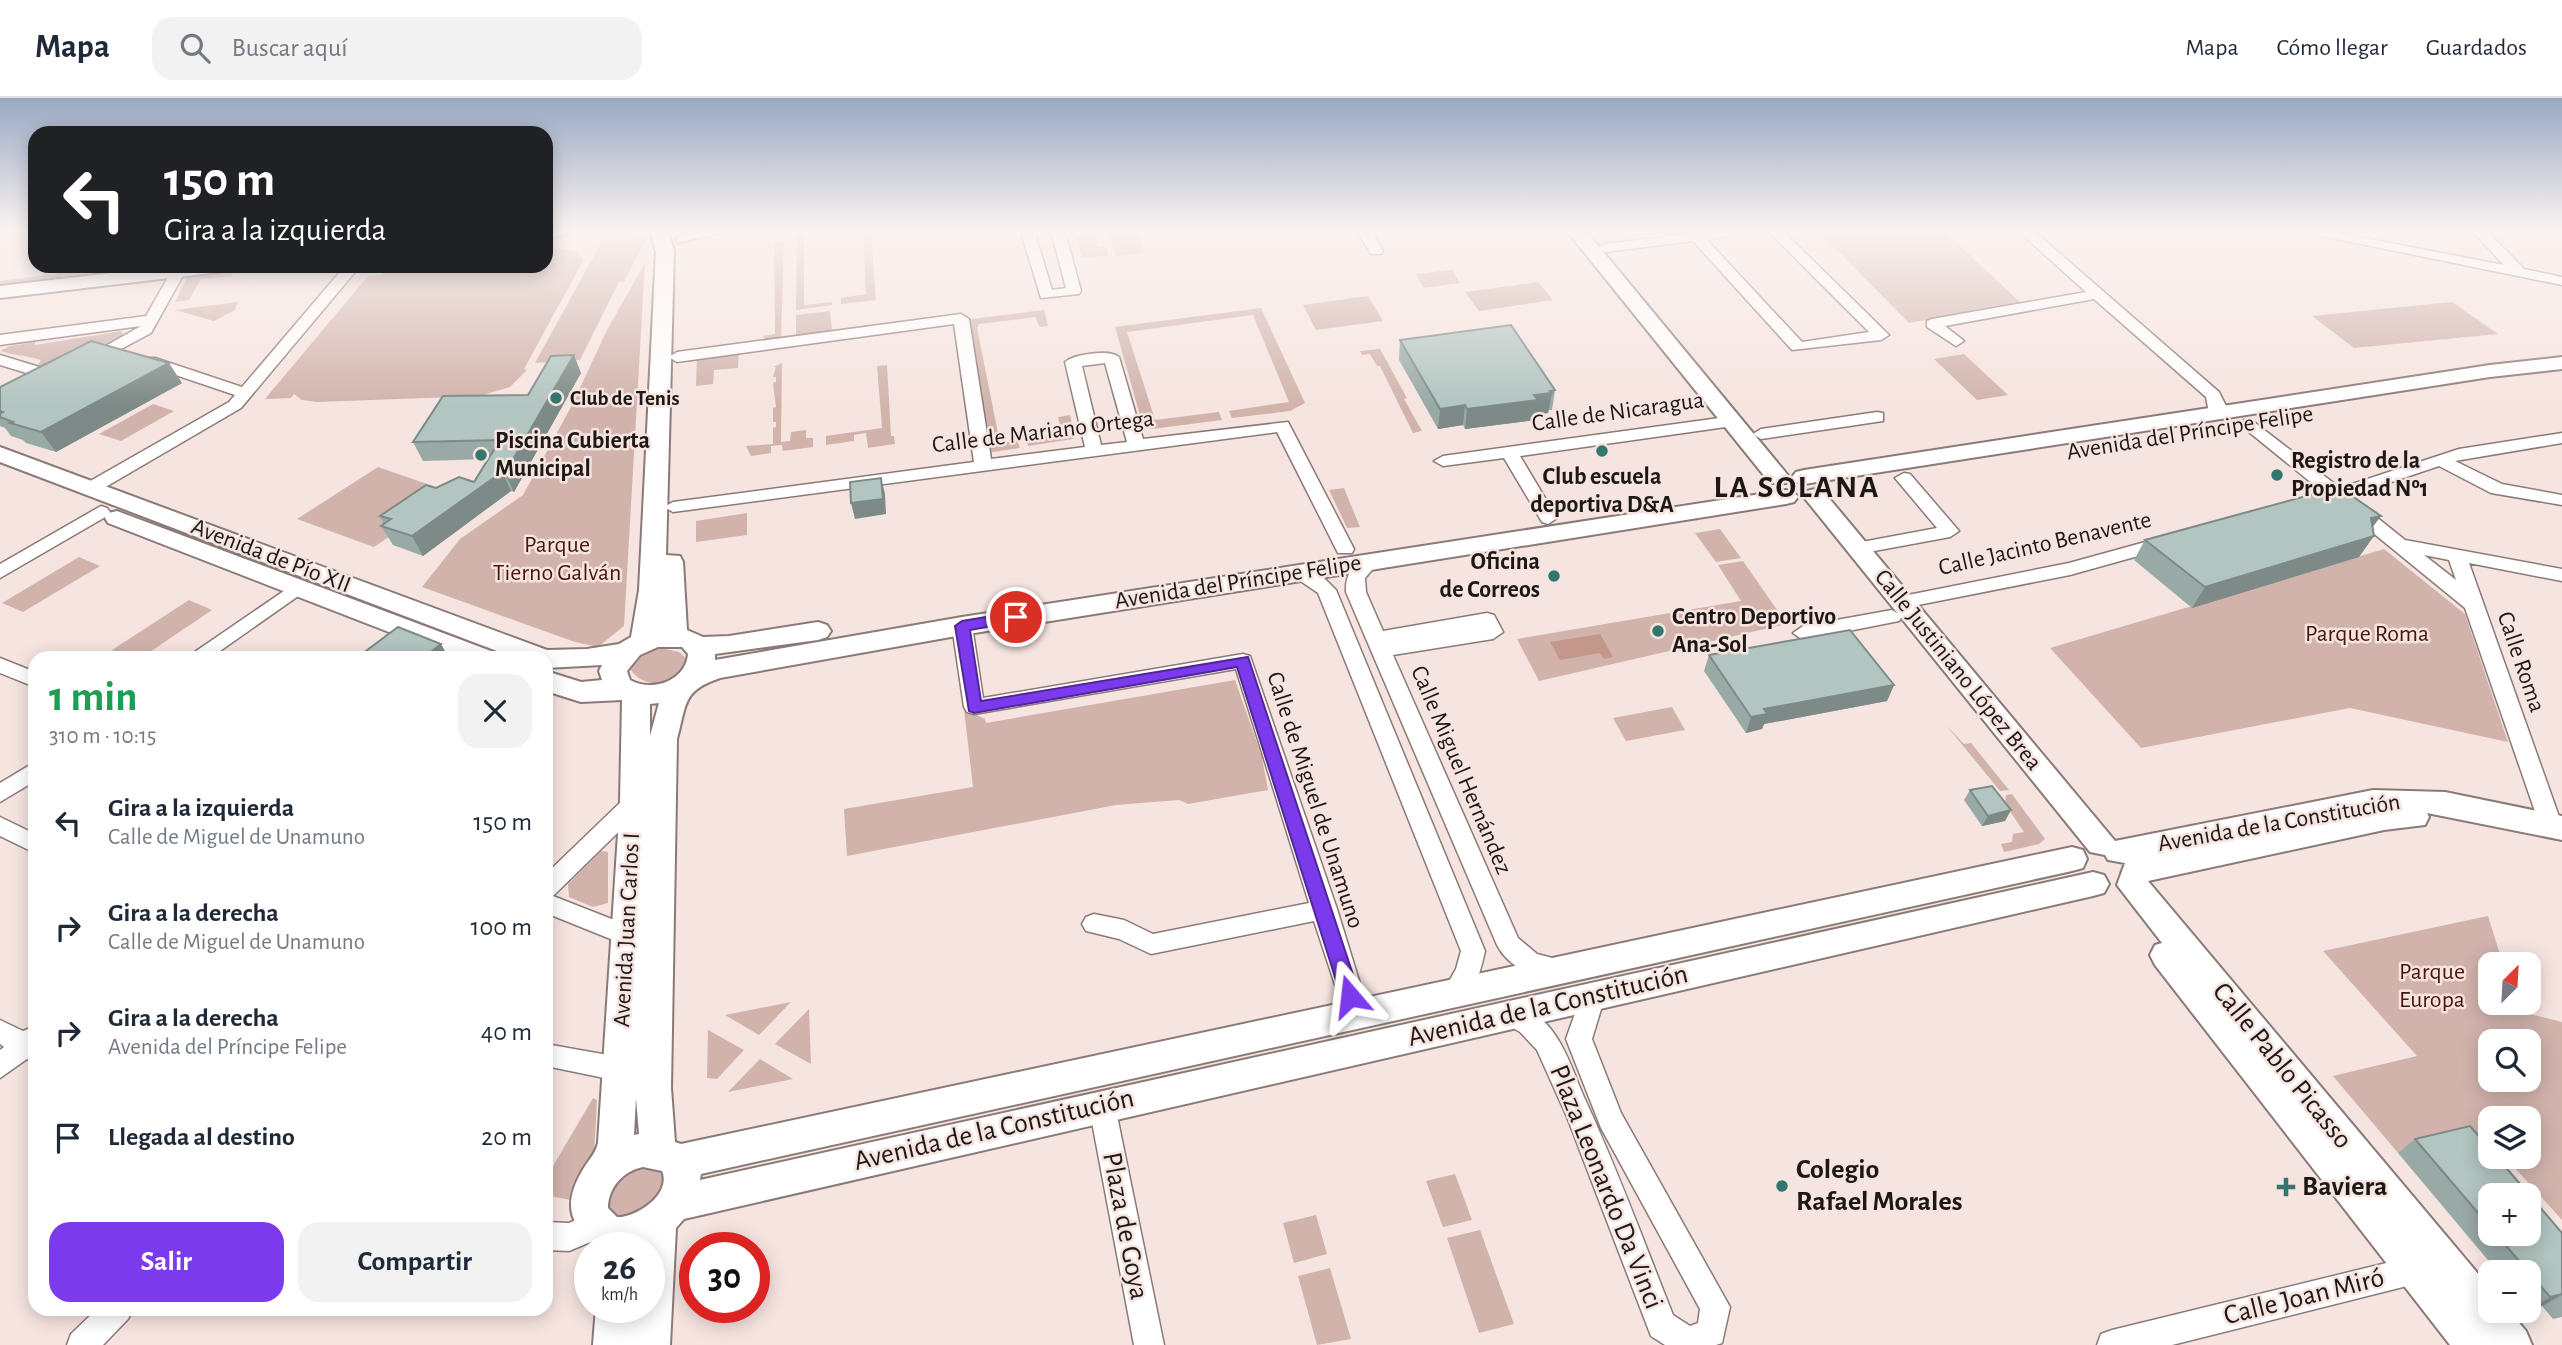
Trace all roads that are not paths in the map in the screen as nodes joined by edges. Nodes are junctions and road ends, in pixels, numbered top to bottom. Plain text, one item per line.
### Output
1 (23, 289) edge
2 (169, 289) edge
3 (333, 289) edge
4 (664, 289) edge
5 (680, 289) edge
6 (1044, 289) edge
7 (1074, 289) edge
8 (1624, 289) edge
9 (1640, 289) edge
10 (1745, 289) edge
11 (1834, 289) edge
12 (2091, 289) edge
13 (0, 292) edge
14 (2098, 295) junction
15 (152, 320) junction
16 (0, 340) edge
17 (1956, 341) dead end
18 (110, 349) junction
19 (677, 356) junction
20 (0, 360) edge
21 (2562, 363) edge
22 (2562, 375) edge
23 (53, 379) junction
24 (32, 390) edge
25 (245, 393) junction
26 (2216, 414) junction
27 (1877, 417) dead end
28 (1734, 421) junction
29 (2250, 424) junction
30 (1761, 434) junction
31 (2562, 438) edge
32 (1136, 445) junction
33 (1094, 450) junction
34 (1509, 452) junction
35 (0, 454) edge
36 (2440, 460) junction
37 (1443, 461) dead end
38 (983, 464) junction
39 (0, 473) edge
40 (1904, 478) junction
41 (1797, 487) junction
42 (91, 488) junction
43 (2339, 496) junction
44 (2562, 500) edge
45 (2304, 505) edge
46 (673, 507) junction
47 (101, 512) junction
48 (1548, 518) junction
49 (2187, 537) edge
50 (2396, 544) junction
51 (1858, 548) junction
52 (1345, 549) junction
53 (2457, 556) junction
54 (1370, 562) junction
55 (0, 572) edge
56 (1298, 573) junction
57 (2562, 575) edge
58 (298, 587) junction
59 (2473, 604) junction
60 (1898, 609) junction
61 (962, 626) junction
62 (1803, 633) dead end
63 (686, 641) junction
64 (634, 647) junction
65 (206, 651) edge
66 (464, 651) edge
67 (525, 651) edge
68 (553, 658) edge
69 (0, 665) edge
70 (28, 677) edge
71 (553, 683) edge
72 (684, 683) junction
73 (628, 691) junction
74 (28, 775) edge
75 (0, 794) edge
76 (635, 802) junction
77 (0, 827) edge
78 (2558, 834) edge
79 (28, 841) edge
80 (2106, 866) junction
81 (553, 882) edge
82 (553, 906) edge
83 (1325, 909) junction
84 (1094, 924) dead end
85 (628, 936) junction
86 (1564, 967) junction
87 (1455, 992) junction
88 (1593, 996) junction
89 (1356, 1013) junction
90 (1512, 1014) junction
91 (0, 1031) edge
92 (28, 1042) edge
93 (28, 1047) edge
94 (553, 1056) edge
95 (0, 1066) edge
96 (619, 1069) junction
97 (1102, 1106) junction
98 (667, 1156) junction
99 (611, 1164) junction
100 (667, 1212) junction
101 (610, 1232) edge
102 (632, 1232) edge
103 (553, 1236) edge
104 (574, 1237) edge
105 (2415, 1270) junction
106 (111, 1316) edge
107 (615, 1323) edge
108 (82, 1345) edge
109 (613, 1345) edge
110 (650, 1345) edge
111 (1149, 1345) edge
112 (2112, 1345) edge
113 (2475, 1345) edge
114 (2512, 1345) edge

1 - 13 street
2 - 15 street
3 - 25 street
4 - 64 street
5 - 19 street
6 - 7 street
8 - 28 street, Calle Justiniano López Brea
9 - 30 street, Calle Justiniano López Brea
10 - 11 street
12 - 14 street
14 - 17 street
14 - 26 street
15 - 16 street
15 - 18 street
18 - 23 street
18 - 25 street
19 - 38 street
19 - 46 street
20 - 23 street
21 - 26 street, Avenida del Príncipe Felipe
22 - 29 street, Avenida del Príncipe Felipe
23 - 24 street
25 - 42 street
26 - 41 street, Avenida del Príncipe Felipe
27 - 30 street
28 - 34 street, Calle de Nicaragua
28 - 41 street, Calle Justiniano López Brea
29 - 40 street, Avenida del Príncipe Felipe
29 - 43 street
30 - 41 street, Calle Justiniano López Brea
31 - 36 street
32 - 33 street, Calle de Mariano Ortega
32 - 33 street
32 - 52 street, Calle de Mariano Ortega
33 - 38 street, Calle de Mariano Ortega
34 - 37 street, Calle de Nicaragua
34 - 48 street, Calle de Nicaragua
35 - 42 street, Avenida de Pío XII
36 - 43 street
36 - 44 street
38 - 46 street, Calle de Mariano Ortega
39 - 47 street, Avenida de Pío XII
40 - 41 street, Avenida del Príncipe Felipe
40 - 51 street
41 - 48 street, Avenida del Príncipe Felipe
41 - 51 street, Calle Justiniano López Brea
41 - 54 street, Avenida del Príncipe Felipe
41 - 60 street, Calle Justiniano López Brea
42 - 67 street, Avenida de Pío XII
43 - 45 street
43 - 50 street
46 - 63 street
47 - 55 street
47 - 58 street, Avenida de Pío XII
48 - 52 street, Avenida del Príncipe Felipe
49 - 60 street, Calle Jacinto Benavente
50 - 53 street
50 - 59 street
51 - 60 street, Calle Justiniano López Brea
52 - 63 street, Avenida del Príncipe Felipe
53 - 57 street
53 - 59 street, Calle Roma
54 - 56 street, Avenida del Príncipe Felipe
54 - 86 street, Calle Miguel Hernández
56 - 61 street, Avenida del Príncipe Felipe
56 - 87 street
58 - 65 street
58 - 66 street, Avenida de Pío XII
59 - 78 street, Calle Roma
60 - 62 street, Calle Jacinto Benavente
60 - 80 street, Calle Justiniano López Brea
61 - 72 street, Avenida del Príncipe Felipe
61 - 83 street, Calle de Miguel de Unamuno
63 - 64 street, Avenida del Príncipe Felipe
63 - 72 street, Avenida Juan Carlos I
64 - 68 street, Avenida de Pío XII
64 - 73 street, Avenida Juan Carlos I
69 - 70 street
71 - 73 street
72 - 73 street, Avenida del Príncipe Felipe
72 - 98 street, Avenida Juan Carlos I
73 - 76 street, Avenida Juan Carlos I
74 - 75 street
76 - 81 street
76 - 85 street, Avenida Juan Carlos I
77 - 79 street
78 - 80 street, Avenida de la Constitución
80 - 86 street, Avenida de la Constitución
80 - 88 street, Avenida de la Constitución
80 - 105 street, Calle Pablo Picasso
80 - 114 street, Calle Pablo Picasso
82 - 85 street
83 - 84 street
83 - 89 street, Calle de Miguel de Unamuno
85 - 96 street, Avenida Juan Carlos I
86 - 87 street, Avenida de la Constitución
87 - 89 street, Avenida de la Constitución
88 - 90 street, Avenida de la Constitución
88 - 90 street, Plaza Leonardo Da Vinci
89 - 98 street, Avenida de la Constitución
90 - 97 street, Avenida de la Constitución
91 - 92 street
93 - 95 street
94 - 96 street
96 - 99 street, Avenida Juan Carlos I
97 - 100 street, Avenida de la Constitución
97 - 111 street, Plaza de Goya
98 - 99 street
98 - 100 street, Avenida Juan Carlos I
99 - 101 street, Avenida Juan Carlos I
100 - 102 street
100 - 110 street, Avenida Juan Carlos I
103 - 104 street
105 - 112 street, Calle Joan Miró
105 - 113 street, Calle Pablo Picasso
106 - 108 street
107 - 109 street

